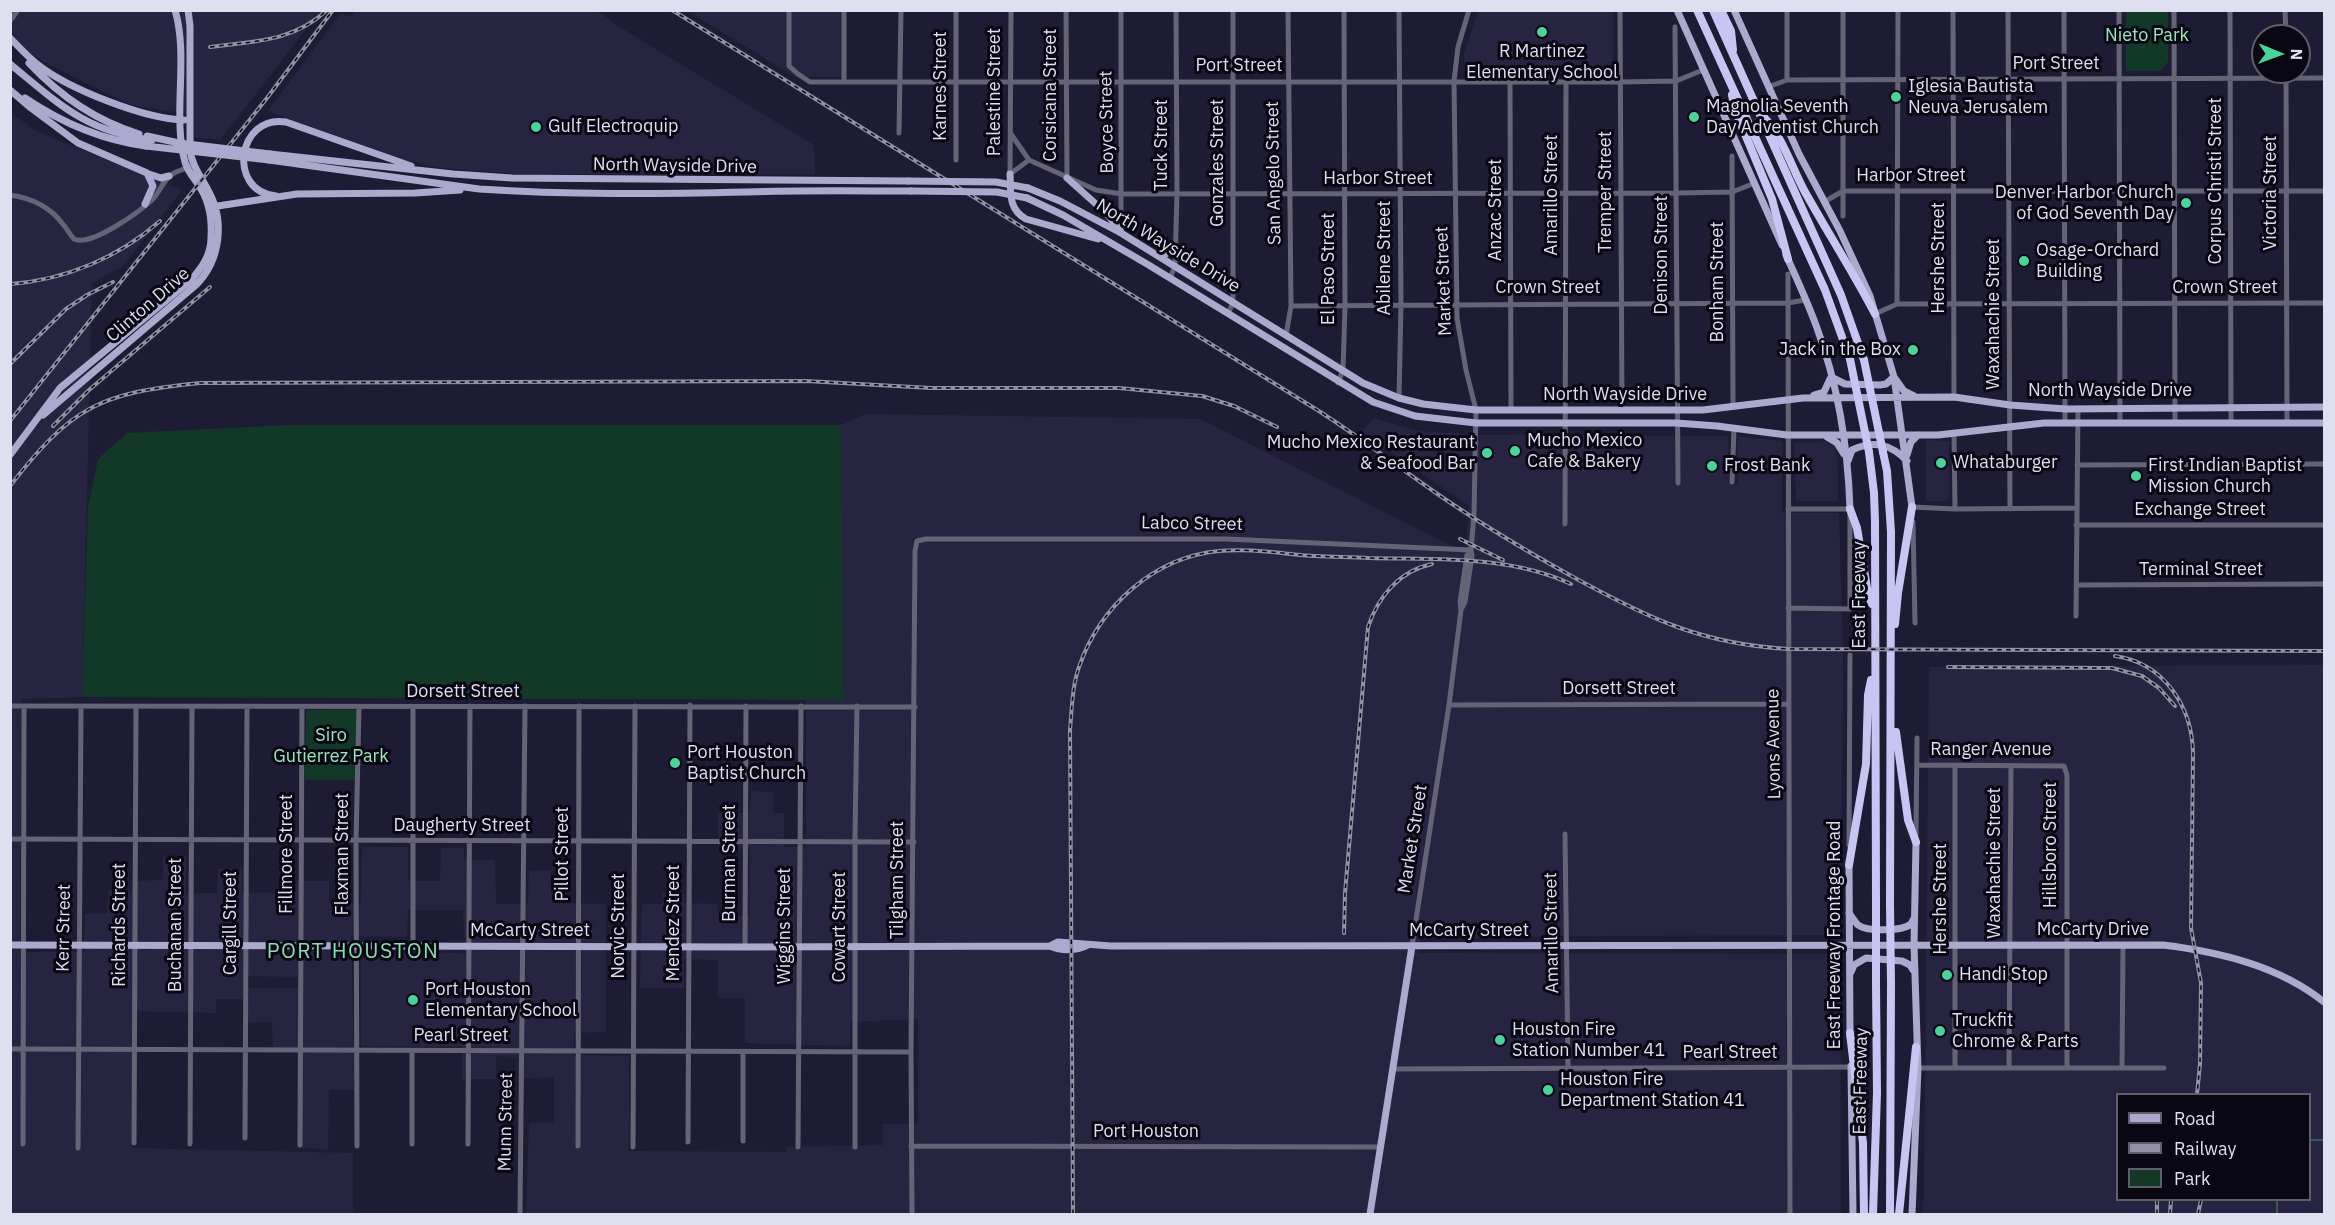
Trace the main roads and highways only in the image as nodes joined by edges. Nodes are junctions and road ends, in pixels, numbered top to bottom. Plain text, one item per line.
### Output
1 (175, 10) edge
2 (189, 10) edge
3 (1677, 10) edge
4 (1697, 10) edge
5 (1713, 10) edge
6 (1721, 10) edge
7 (1734, 10) edge
8 (179, 36) junction
9 (190, 36) junction
10 (10, 39) edge
11 (22, 52) junction
12 (1734, 57) junction
13 (10, 64) edge
14 (1731, 85) junction
15 (10, 89) edge
16 (181, 106) junction
17 (189, 106) junction
18 (1759, 111) junction
19 (181, 120) junction
20 (190, 120) junction
21 (147, 140) junction
22 (269, 157) junction
23 (190, 166) junction
24 (435, 172) junction
25 (147, 173) junction
26 (1010, 174) road end
27 (169, 176) road end
28 (1067, 178) road end
29 (479, 189) junction
30 (276, 196) junction
31 (146, 204) road end
32 (212, 207) junction
33 (1121, 232) junction
34 (1108, 242) junction
35 (1175, 246) road end
36 (1155, 254) junction
37 (1788, 259) junction
38 (1875, 314) junction
39 (1831, 377) junction
40 (1894, 377) junction
41 (1836, 397) junction
42 (1803, 398) junction
43 (1898, 398) junction
44 (1919, 398) junction
45 (2325, 407) edge
46 (2325, 423) edge
47 (1821, 435) junction
48 (1843, 435) junction
49 (1903, 435) junction
50 (1918, 435) junction
51 (10, 455) edge
52 (1907, 461) junction
53 (1848, 465) junction
54 (1912, 507) joint
55 (1850, 510) joint
56 (1874, 609) junction
57 (1875, 664) junction
58 (1891, 674) junction
59 (1892, 689) junction
60 (1916, 842) joint
61 (1849, 865) joint
62 (1915, 912) junction
63 (1849, 913) junction
64 (10, 945) edge
65 (1914, 945) junction
66 (1412, 946) junction
67 (1850, 946) junction
68 (1915, 972) junction
69 (1849, 976) junction
70 (2325, 1002) edge
71 (1850, 1033) junction
72 (1916, 1047) junction
73 (1370, 1215) edge
74 (1853, 1215) edge
75 (1864, 1215) edge
76 (1873, 1215) edge
77 (1890, 1215) edge
78 (1899, 1215) edge
79 (1912, 1215) edge

1 - 8 main road, Clinton Drive
2 - 9 main road, Clinton Drive
3 - 37 main road
4 - 14 highway, East Freeway
5 - 12 highway, East Freeway
6 - 12 highway
7 - 38 main road
8 - 9 main road
8 - 16 main road, Clinton Drive
9 - 17 main road, Clinton Drive
10 - 11 main road
11 - 19 main road
11 - 21 main road, North Wayside Drive
12 - 18 highway, East Freeway
13 - 21 main road
14 - 37 highway
14 - 56 highway, East Freeway, bridge
15 - 21 main road, North Wayside Drive
15 - 25 main road
16 - 17 main road
16 - 19 main road, Clinton Drive
17 - 20 main road, Clinton Drive
18 - 38 highway
18 - 58 highway, East Freeway, bridge
19 - 20 main road
19 - 23 main road, Clinton Drive
20 - 23 main road, Clinton Drive
21 - 22 main road, North Wayside Drive, bridge
21 - 22 main road, North Wayside Drive, bridge
22 - 24 main road, North Wayside Drive
22 - 29 main road, North Wayside Drive
23 - 32 main road, Clinton Drive
24 - 30 main road
24 - 33 main road, North Wayside Drive, bridge
25 - 27 main road
25 - 31 main road
26 - 34 main road
28 - 33 main road
29 - 30 main road
29 - 34 main road, North Wayside Drive, bridge
30 - 32 main road
32 - 51 main road, Clinton Drive
33 - 36 main road, North Wayside Drive
34 - 47 main road, North Wayside Drive
35 - 36 main road
36 - 42 main road, North Wayside Drive
37 - 39 main road
38 - 40 main road
39 - 40 main road
39 - 41 main road
39 - 42 main road
40 - 43 main road
40 - 44 main road
41 - 42 main road, North Wayside Drive
41 - 43 main road, North Wayside Drive
41 - 48 main road
43 - 44 main road, North Wayside Drive
43 - 49 main road
44 - 45 main road, North Wayside Drive
46 - 50 main road, North Wayside Drive
47 - 48 main road, North Wayside Drive
47 - 53 main road
48 - 49 main road, North Wayside Drive
48 - 53 main road
49 - 50 main road, North Wayside Drive
49 - 52 main road
50 - 52 main road
52 - 53 main road
52 - 54 main road
53 - 55 main road
54 - 58 highway
55 - 56 highway
56 - 57 highway, East Freeway
57 - 61 highway
57 - 76 highway, East Freeway, bridge
58 - 59 highway, East Freeway
59 - 60 highway
59 - 77 highway, East Freeway, bridge
60 - 62 main road
61 - 63 main road, East Freeway Frontage Road
62 - 63 main road
62 - 65 main road
63 - 67 main road, East Freeway Frontage Road
64 - 66 main road, McCarty Street
65 - 67 main road, McCarty Drive
65 - 68 main road
65 - 70 main road, McCarty Drive
66 - 67 main road, McCarty Street
66 - 73 main road, Market Street
67 - 69 main road, East Freeway Frontage Road
68 - 69 main road
68 - 72 main road
69 - 71 main road, East Freeway Frontage Road
71 - 74 main road, East Freeway Frontage Road
71 - 75 highway
72 - 78 highway
72 - 79 main road

